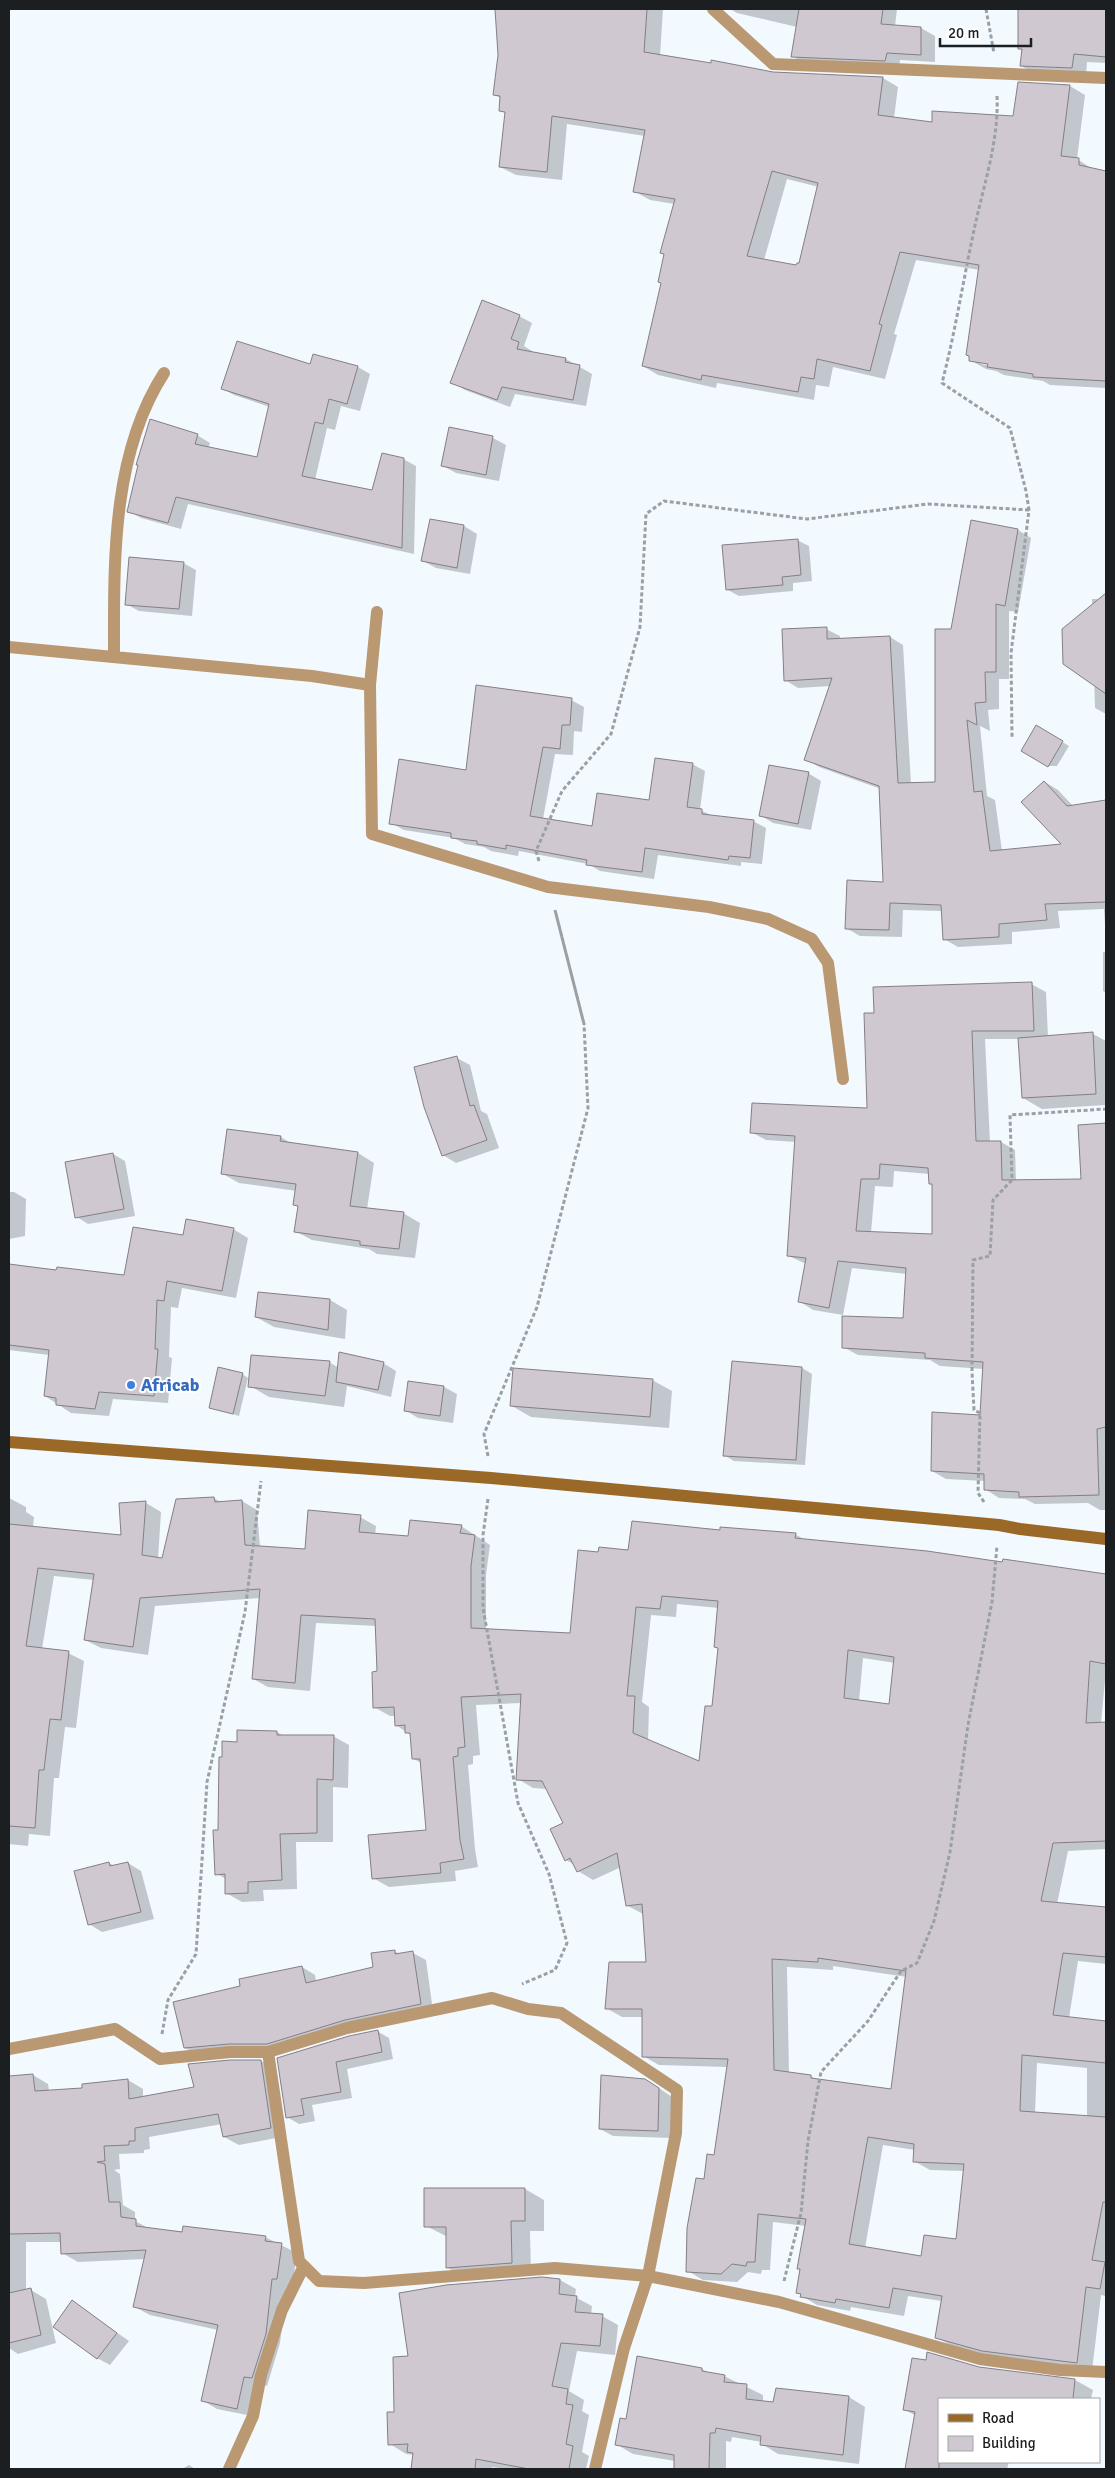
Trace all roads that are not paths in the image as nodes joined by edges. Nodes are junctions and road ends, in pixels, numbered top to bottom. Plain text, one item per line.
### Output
1 (713, 9) edge
2 (1106, 78) edge
3 (164, 374) dead end
4 (377, 612) dead end
5 (9, 647) edge
6 (114, 657) junction
7 (370, 685) junction
8 (842, 1078) dead end
9 (9, 1442) edge
10 (1106, 1539) edge
11 (9, 2050) edge
12 (268, 2052) junction
13 (304, 2266) junction
14 (648, 2276) junction
15 (1106, 2372) edge
16 (230, 2469) edge
17 (594, 2469) edge

1 - 2 street
3 - 6 street
4 - 7 street
5 - 6 street
6 - 7 street
7 - 8 street
9 - 10 main road
11 - 12 street
12 - 13 street
12 - 14 street
13 - 14 street
13 - 16 street
14 - 15 street
14 - 17 street

